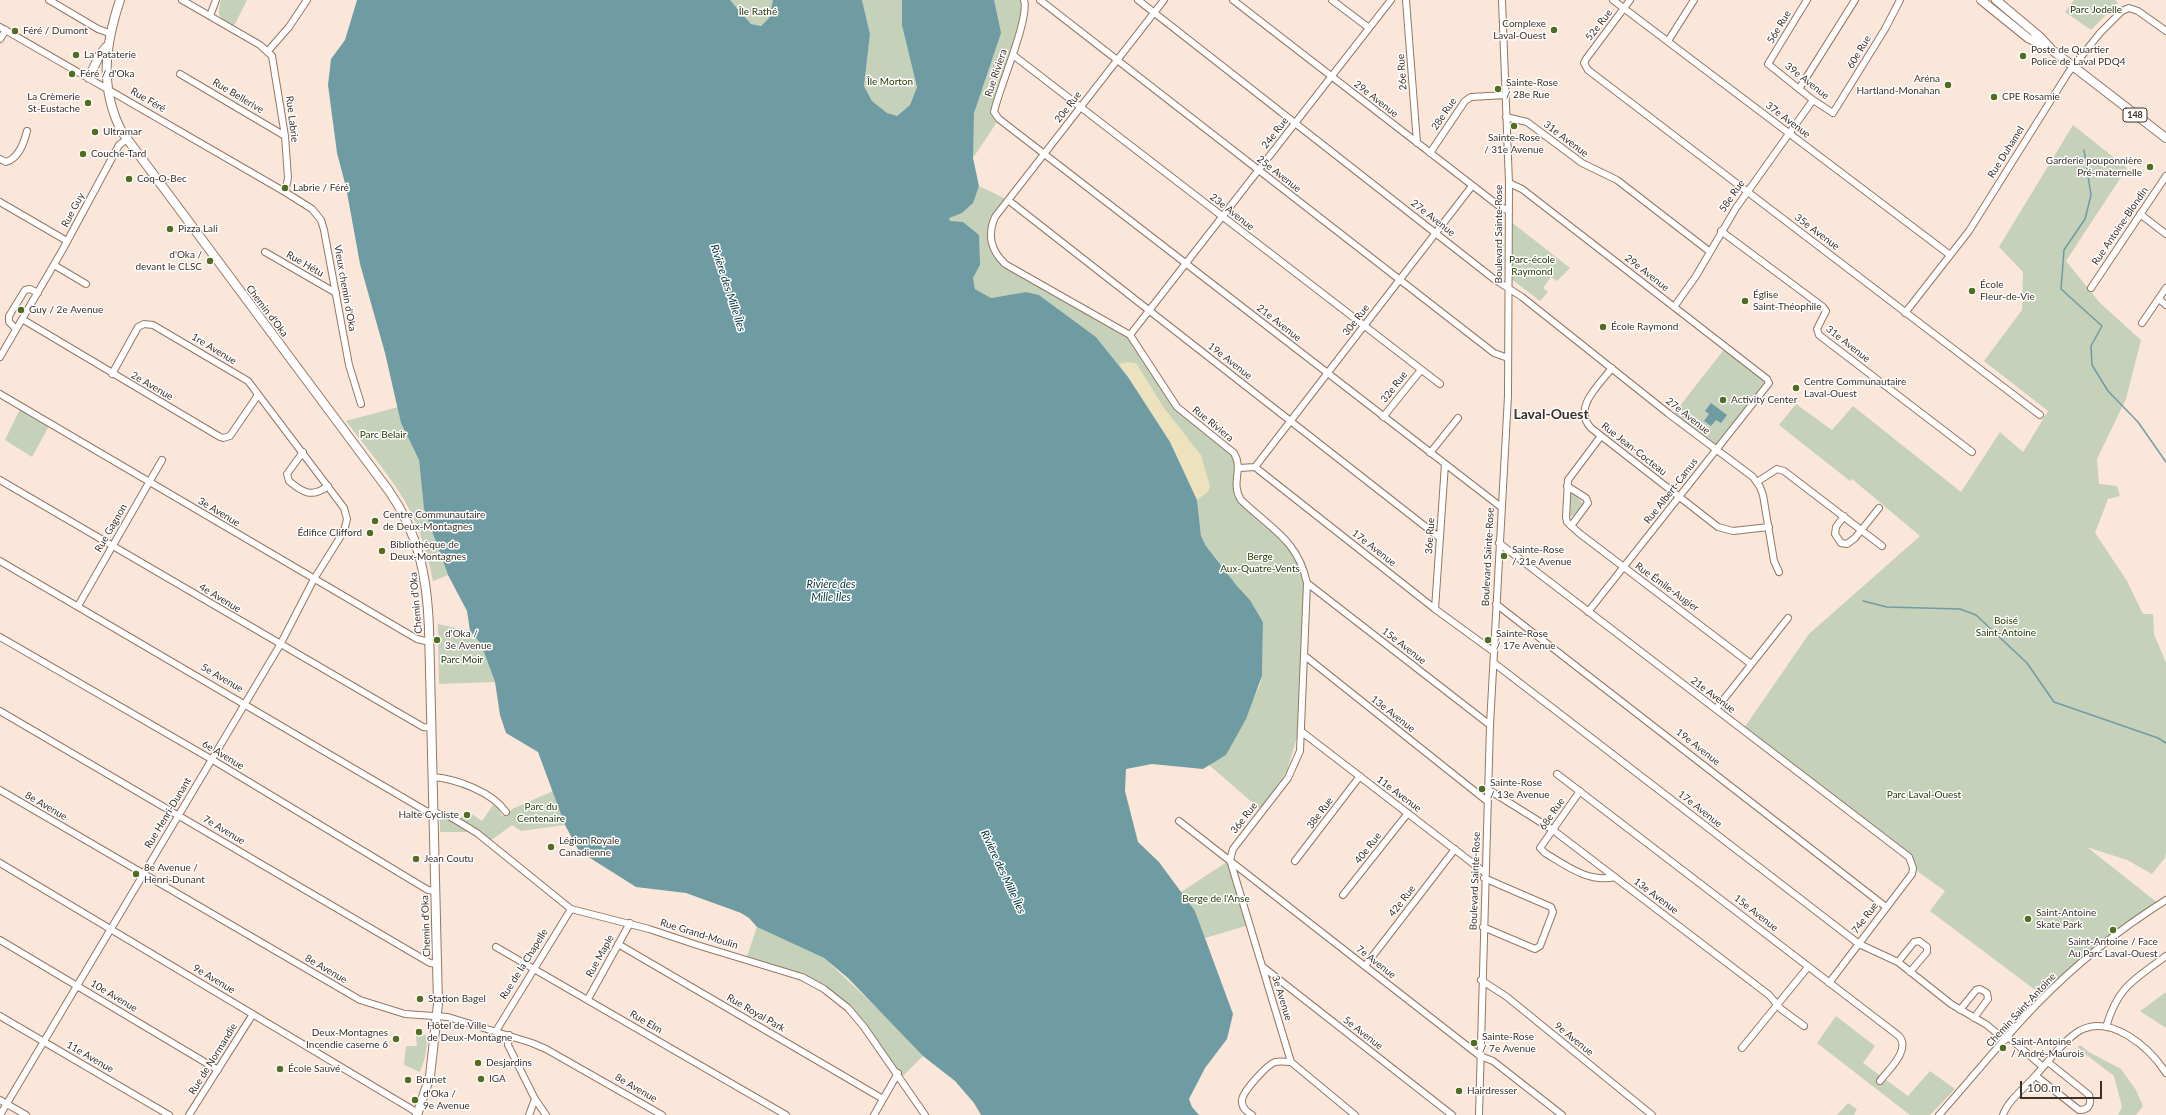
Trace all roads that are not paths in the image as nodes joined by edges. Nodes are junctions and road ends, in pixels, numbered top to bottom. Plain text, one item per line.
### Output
1 (49, 0) edge
2 (120, 0) edge
3 (182, 0) edge
4 (216, 0) edge
5 (307, 0) edge
6 (1024, 0) edge
7 (1040, 0) edge
8 (1138, 0) edge
9 (1164, 0) edge
10 (1233, 0) edge
11 (1332, 0) edge
12 (1391, 0) edge
13 (1406, 0) edge
14 (1502, 0) edge
15 (1613, 0) edge
16 (1630, 0) edge
17 (1694, 0) edge
18 (1807, 0) edge
19 (1854, 0) edge
20 (1900, 0) edge
21 (1981, 0) edge
22 (1996, 0) edge
23 (1625, 8) junction
24 (1154, 12) junction
25 (210, 16) junction
26 (0, 27) edge
27 (1369, 28) junction
28 (6, 30) junction
29 (2166, 31) edge
30 (109, 33) junction
31 (0, 39) edge
32 (1668, 41) junction
33 (107, 46) junction
34 (2052, 50) junction
35 (268, 51) junction
36 (1013, 55) junction
37 (1117, 60) junction
38 (1584, 64) joint
39 (1768, 64) joint
40 (2073, 66) junction
41 (180, 74) dead end
42 (1331, 77) junction
43 (89, 78) junction
44 (107, 89) junction
45 (1799, 89) junction
46 (1506, 95) junction
47 (1813, 100) junction
48 (1081, 107) junction
49 (1833, 113) joint
50 (1506, 117) junction
51 (1295, 123) junction
52 (27, 131) dead end
53 (1789, 134) junction
54 (285, 136) junction
55 (2166, 138) edge
56 (127, 139) junction
57 (1417, 143) junction
58 (1430, 153) junction
59 (1044, 154) junction
60 (0, 159) edge
61 (1258, 170) junction
62 (2166, 176) edge
63 (1509, 183) junction
64 (1472, 186) junction
65 (285, 192) junction
66 (1747, 192) junction
67 (1008, 200) junction
68 (0, 202) edge
69 (1509, 211) junction
70 (2140, 214) junction
71 (1222, 217) junction
72 (991, 227) joint
73 (1721, 231) junction
74 (1436, 232) junction
75 (2166, 234) edge
76 (67, 241) junction
77 (1709, 251) junction
78 (265, 252) dead end
79 (1950, 255) junction
80 (1186, 264) junction
81 (54, 265) junction
82 (1400, 279) junction
83 (86, 284) dead end
84 (1509, 288) junction
85 (2091, 288) dead end
86 (2166, 288) edge
87 (38, 293) junction
88 (336, 293) junction
89 (2159, 300) junction
90 (2166, 305) edge
91 (1674, 307) junction
92 (1149, 311) junction
93 (1905, 313) junction
94 (22, 319) junction
95 (2142, 323) dead end
96 (1364, 326) junction
97 (16, 329) junction
98 (1130, 335) junction
99 (0, 357) edge
100 (1508, 358) junction
101 (1612, 368) junction
102 (1420, 370) junction
103 (112, 374) junction
104 (1327, 374) junction
105 (1769, 382) joint
106 (1440, 384) dead end
107 (0, 394) edge
108 (258, 395) junction
109 (361, 404) dead end
110 (2040, 415) dead end
111 (1383, 417) junction
112 (1458, 418) dead end
113 (1291, 421) junction
114 (1600, 436) junction
115 (1716, 449) junction
116 (303, 452) junction
117 (1972, 452) dead end
118 (1430, 453) junction
119 (162, 460) dead end
120 (1445, 464) junction
121 (1239, 468) junction
122 (1255, 468) junction
123 (0, 480) edge
124 (150, 482) junction
125 (1757, 482) junction
126 (328, 486) junction
127 (1568, 486) junction
128 (1679, 497) junction
129 (1501, 507) junction
130 (1879, 508) dead end
131 (1844, 516) junction
132 (347, 519) joint
133 (1571, 526) junction
134 (1769, 527) junction
135 (1862, 530) junction
136 (1440, 538) junction
137 (1499, 543) junction
138 (113, 546) junction
139 (1882, 546) dead end
140 (0, 561) edge
141 (1624, 567) junction
142 (1779, 572) dead end
143 (314, 579) junction
144 (1307, 583) junction
145 (1496, 604) junction
146 (78, 606) junction
147 (1435, 609) junction
148 (1588, 612) junction
149 (1788, 618) dead end
150 (0, 637) edge
151 (430, 642) junction
152 (280, 644) junction
153 (1494, 652) junction
154 (1305, 656) junction
155 (1494, 663) junction
156 (1751, 664) junction
157 (245, 703) junction
158 (1716, 709) junction
159 (0, 711) edge
160 (1490, 725) junction
161 (432, 728) junction
162 (1302, 732) junction
163 (211, 759) junction
164 (1557, 774) dead end
165 (1360, 776) junction
166 (433, 777) junction
167 (0, 790) edge
168 (1488, 790) junction
169 (1580, 791) junction
170 (1488, 801) junction
171 (433, 812) junction
172 (506, 812) dead end
173 (1408, 813) junction
174 (179, 814) junction
175 (1179, 821) dead end
176 (1553, 830) junction
177 (1455, 849) junction
178 (1230, 860) junction
179 (1295, 861) dead end
180 (0, 864) edge
181 (1913, 865) joint
182 (144, 874) junction
183 (1484, 875) junction
184 (1615, 877) junction
185 (435, 891) junction
186 (1343, 895) dead end
187 (2166, 900) edge
188 (1886, 907) junction
189 (571, 909) junction
190 (630, 923) junction
191 (1483, 927) junction
192 (111, 929) junction
193 (0, 940) edge
194 (618, 944) junction
195 (1859, 944) junction
196 (496, 947) dead end
197 (2166, 956) edge
198 (1898, 962) junction
199 (437, 964) junction
200 (1262, 966) junction
201 (1365, 966) junction
202 (1808, 966) junction
203 (534, 968) junction
204 (1910, 972) junction
205 (1481, 980) junction
206 (1829, 983) junction
207 (78, 985) junction
208 (588, 999) junction
209 (1777, 1003) junction
210 (1960, 1010) junction
211 (253, 1014) junction
212 (0, 1016) edge
213 (437, 1016) junction
214 (1974, 1018) junction
215 (1804, 1026) dead end
216 (2106, 1027) junction
217 (496, 1031) junction
218 (509, 1035) junction
219 (2007, 1038) junction
220 (43, 1041) junction
221 (1742, 1048) dead end
222 (1480, 1056) junction
223 (1291, 1062) junction
224 (2046, 1065) junction
225 (218, 1070) junction
226 (898, 1073) junction
227 (2166, 1073) edge
228 (2036, 1076) junction
229 (1880, 1081) dead end
230 (535, 1099) junction
231 (883, 1099) junction
232 (0, 1100) edge
233 (7, 1104) junction
234 (417, 1114) edge
235 (0, 1115) edge
236 (26, 1115) edge
237 (169, 1115) edge
238 (189, 1115) edge
239 (529, 1115) edge
240 (546, 1115) edge
241 (662, 1115) edge
242 (786, 1115) edge
243 (874, 1115) edge
244 (925, 1115) edge
245 (1252, 1115) edge
246 (1355, 1115) edge
247 (1452, 1115) edge
248 (1479, 1115) edge
249 (1562, 1115) edge
250 (1652, 1115) edge
251 (1939, 1115) edge
252 (2002, 1115) edge

1 - 30 street
2 - 30 main road, Chemin d'Oka
3 - 25 street
4 - 25 street
5 - 35 street
6 - 36 street, Rue Riviera
7 - 37 street, 25e Avenue
8 - 24 street, 27e Avenue
9 - 24 street, 20e Rue
10 - 42 street, 29e Avenue
11 - 27 street
12 - 27 street, 24e Rue
13 - 57 street, 26e Rue
14 - 46 street, Boulevard Sainte-Rose
15 - 23 street, 37e Avenue
16 - 23 street, 52e Rue
17 - 32 street
18 - 39 street, 56e Rue
19 - 45 street
20 - 49 street, 60e Rue
21 - 34 main road, 148
22 - 34 main road, 148
23 - 32 street, 37e Avenue
23 - 38 street, 52e Rue
24 - 37 street, 20e Rue
24 - 51 street, 27e Avenue
25 - 35 street
26 - 28 street, Rue Féré
27 - 42 street, 24e Rue
28 - 31 street
28 - 43 street, Rue Féré
29 - 40 street, Rue Duhamel
30 - 33 main road, Chemin d'Oka
32 - 53 street, 37e Avenue
33 - 43 main road
33 - 44 main road, Chemin d'Oka
34 - 40 main road, 148
35 - 54 street, Rue Labrie
36 - 48 street, 23e Avenue
36 - 59 street, Rue Riviera
37 - 48 street, 20e Rue
37 - 61 street, 25e Avenue
38 - 66 street, 35e Avenue
39 - 45 street, 39e Avenue
40 - 55 main road, 148
40 - 79 street, Rue Duhamel
41 - 54 street, Rue Bellerive
42 - 51 street, 24e Rue
42 - 57 street, 29e Avenue
43 - 44 street, Rue Féré
44 - 56 main road, Chemin d'Oka
44 - 65 street, Rue Féré
45 - 47 street, 39e Avenue
46 - 50 street, Boulevard Sainte-Rose
46 - 58 street, 28e Rue
47 - 49 street, 39e Avenue
47 - 53 street, 58e Rue
48 - 59 street, 20e Rue
48 - 71 street, 23e Avenue
50 - 63 street, Boulevard Sainte-Rose
50 - 77 street, 31e Avenue
51 - 61 street, 24e Rue
51 - 74 street, 27e Avenue
52 - 60 street
53 - 66 street, 58e Rue
53 - 79 street, 37e Avenue
54 - 65 street, Rue Labrie
56 - 76 street, Rue Guy
56 - 151 main road, Chemin d'Oka
57 - 58 street, 29e Avenue
58 - 64 street, 29e Avenue
59 - 67 street, 20e Rue
59 - 80 street, 21e Avenue
61 - 71 street, 24e Rue
61 - 82 street, 25e Avenue
62 - 70 street, Rue Antoine-Blondin
63 - 69 street, Boulevard Sainte-Rose
63 - 91 street, 29e Avenue
64 - 69 street, 29e Avenue
64 - 74 street, 30e Rue
65 - 88 street, Vieux chemin d'Oka
66 - 73 street, 58e Rue
66 - 93 street, 35e Avenue
67 - 72 street, 20e Rue
67 - 92 street, 19e Avenue
68 - 76 street
69 - 84 street, Boulevard Sainte-Rose
70 - 75 street
70 - 85 street, Rue Antoine-Blondin
71 - 80 street, 24e Rue
71 - 96 street, 23e Avenue
72 - 98 street, Rue Riviera
73 - 77 street, 58e Rue
73 - 117 street, 31e Avenue
74 - 82 street, 30e Rue
74 - 84 street, 27e Avenue
76 - 81 street, Rue Guy
77 - 91 street, 58e Rue
78 - 88 street, Rue Hétu
79 - 93 street, Rue Duhamel
80 - 92 street, 24e Rue
80 - 104 street, 21e Avenue
81 - 83 street
81 - 87 street, Rue Guy
82 - 96 street, 30e Rue
82 - 100 street, 25e Avenue
84 - 100 street, Boulevard Sainte-Rose
84 - 101 street, 27e Avenue
86 - 89 street
87 - 94 street, Rue Guy
87 - 97 street
88 - 109 street, Vieux chemin d'Oka
89 - 90 street
89 - 95 street
91 - 105 street, 29e Avenue
92 - 98 street, 24e Rue
92 - 113 street, 19e Avenue
93 - 110 street, 35e Avenue
94 - 97 street, Rue Guy
94 - 103 street, 2e Avenue
96 - 102 street, 23e Avenue
96 - 104 street, 30e Rue
97 - 99 street, Rue Guy
98 - 121 street, Rue Riviera
100 - 129 street, Boulevard Sainte-Rose
101 - 114 street, Rue Jean-Cocteau
101 - 115 street, 27e Avenue
102 - 106 street, 23e Avenue
102 - 111 street, 32e Rue
103 - 108 street, 2e Avenue
103 - 108 street, 1re Avenue
104 - 111 street, 21e Avenue
104 - 113 street, 30e Rue
105 - 115 street, Rue Albert-Camus
107 - 124 street, 3e Avenue
108 - 116 street, 1re Avenue
111 - 118 street, 21e Avenue
112 - 118 street
113 - 122 street, 30e Rue
113 - 136 street, 19e Avenue
114 - 127 street
114 - 128 street, Rue Jean-Cocteau
115 - 125 street, 27e Avenue
115 - 128 street, Rue Albert-Camus
116 - 126 street, 1re Avenue
116 - 126 street
118 - 120 street, 21e Avenue
119 - 124 street, Rue Gagnon
120 - 129 street, 21e Avenue
120 - 136 street, 36e Rue
121 - 122 street
121 - 144 street
122 - 147 street, 17e Avenue
123 - 138 street, 4e Avenue
124 - 138 street, Rue Gagnon
124 - 143 street, 3e Avenue
125 - 131 street
125 - 134 street
126 - 132 street, 1re Avenue
127 - 133 street
127 - 133 street
128 - 134 street, Rue Jean-Cocteau
128 - 141 street, Rue Albert-Camus
129 - 137 street, Boulevard Sainte-Rose
130 - 135 street
131 - 135 street
131 - 135 street
132 - 143 street, Rue Henri-Dunant
133 - 141 street, Rue Émile-Augier
134 - 142 street
135 - 139 street
136 - 147 street, 36e Rue
137 - 145 street, Boulevard Sainte-Rose
137 - 148 street, 21e Avenue
138 - 146 street, Rue Gagnon
138 - 152 street, 4e Avenue
140 - 146 street, 5e Avenue
141 - 148 street, Rue Albert-Camus
141 - 156 street, Rue Émile-Augier
143 - 151 street, 3e Avenue
143 - 152 street, Rue Henri-Dunant
144 - 154 street
144 - 160 street, 15e Avenue
145 - 153 street, Boulevard Sainte-Rose
145 - 188 street, 19e Avenue
146 - 157 street, 5e Avenue
147 - 153 street, 17e Avenue
148 - 158 street, 21e Avenue
149 - 156 street
150 - 163 street, 6e Avenue
151 - 161 main road, Chemin d'Oka
152 - 157 street, Rue Henri-Dunant
152 - 161 street, 4e Avenue
153 - 155 street, Boulevard Sainte-Rose
154 - 162 street
154 - 170 street, 13e Avenue
155 - 160 street, Boulevard Sainte-Rose
155 - 195 street, 17e Avenue
156 - 158 street
157 - 163 street, Rue Henri-Dunant
157 - 171 street, 5e Avenue
158 - 181 street, 21e Avenue
159 - 174 street, 7e Avenue
160 - 168 street, Boulevard Sainte-Rose
161 - 166 main road, Chemin d'Oka
162 - 165 street, 11e Avenue
162 - 178 street, 36e Rue
163 - 174 street, Rue Henri-Dunant
163 - 185 street, 6e Avenue
164 - 169 street, 15e Avenue
165 - 173 street, 11e Avenue
165 - 179 street, 38e Rue
166 - 171 main road, Chemin d'Oka
166 - 172 street
167 - 182 street, 8e Avenue
168 - 170 street, Boulevard Sainte-Rose
168 - 176 street, 13e Avenue
169 - 176 street, 68e Rue
169 - 202 street, 15e Avenue
170 - 183 street, Boulevard Sainte-Rose
171 - 185 main road, Chemin d'Oka
171 - 189 street, Rue Grand-Moulin
173 - 177 street, 11e Avenue
173 - 186 street, 40e Rue
174 - 182 street, Rue Henri-Dunant
174 - 199 street, 7e Avenue
175 - 178 street, 7e Avenue
176 - 184 street, 13e Avenue
176 - 184 street, 68e Rue
177 - 183 street, 11e Avenue
177 - 201 street, 42e Rue
178 - 200 street, 3e Avenue
178 - 201 street, 7e Avenue
180 - 192 street, 9e Avenue
181 - 188 street, 74e Rue
182 - 192 street, Rue Henri-Dunant
182 - 213 street, 8e Avenue
183 - 191 street, Boulevard Sainte-Rose
183 - 191 street, 11e Avenue
184 - 209 street, 13e Avenue
185 - 199 main road, Chemin d'Oka
187 - 219 street, Chemin Saint-Antoine
188 - 195 street, 74e Rue
189 - 190 street, Rue Grand-Moulin
189 - 203 street, Rue de la Chapelle
190 - 194 street, Rue Maple
190 - 226 street, Rue Grand-Moulin
191 - 205 street, Boulevard Sainte-Rose
192 - 207 street, Rue Henri-Dunant
192 - 211 street, 9e Avenue
193 - 207 street, 10e Avenue
194 - 208 street, Rue Maple
194 - 231 street, Rue Royal Park
195 - 198 street, 17e Avenue
195 - 206 street, 74e Rue
196 - 203 street, Rue Elm
197 - 216 street
198 - 204 street, 17e Avenue
198 - 204 street
199 - 213 main road, Chemin d'Oka
200 - 223 street, 3e Avenue
200 - 247 street, 5e Avenue
201 - 222 street, 7e Avenue
202 - 206 street, 15e Avenue
202 - 209 street
203 - 208 street, Rue Elm
203 - 217 street, Rue de la Chapelle
204 - 210 street, 17e Avenue
205 - 222 street, Boulevard Sainte-Rose
205 - 250 street, 9e Avenue
206 - 229 street, 15e Avenue
207 - 220 street, Rue Henri-Dunant
207 - 225 street, 10e Avenue
208 - 242 street, Rue Elm
209 - 215 street, 13e Avenue
209 - 221 street
210 - 214 street, 17e Avenue
210 - 214 street
211 - 225 street, Rue de Normandie
211 - 234 street, 9e Avenue
212 - 220 street, 11e Avenue
213 - 217 street, 8e Avenue
213 - 234 main road, Chemin d'Oka
214 - 219 street, 17e Avenue
216 - 224 street
216 - 227 street
217 - 218 street, 8e Avenue
218 - 230 street
218 - 241 street, 8e Avenue
219 - 224 street, 17e Avenue
219 - 251 street, Chemin Saint-Antoine
220 - 233 street, Rue Henri-Dunant
220 - 237 street, 11e Avenue
222 - 248 street, Boulevard Sainte-Rose
222 - 249 street, 7e Avenue
223 - 245 street
223 - 246 street
224 - 228 street
224 - 228 street, 17e Avenue
225 - 238 street, Rue de Normandie
226 - 231 street
226 - 244 street, Rue Grand-Moulin
228 - 252 street
230 - 239 street
230 - 240 street
231 - 243 street
232 - 233 street
233 - 235 street, Rue Henri-Dunant
233 - 236 street

